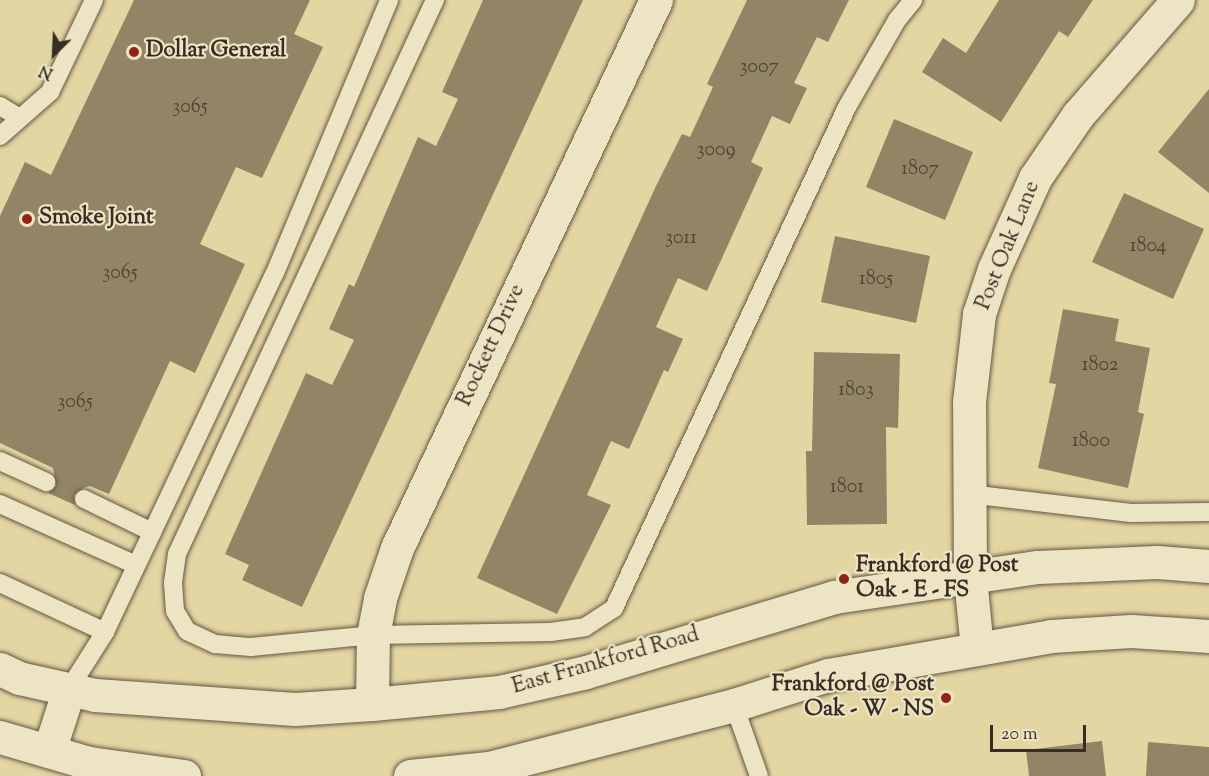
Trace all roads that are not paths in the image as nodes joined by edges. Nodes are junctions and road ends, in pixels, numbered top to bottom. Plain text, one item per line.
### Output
1 (94, 0) edge
2 (389, 0) edge
3 (435, 0) edge
4 (656, 0) edge
5 (913, 0) edge
6 (1178, 0) edge
7 (0, 106) edge
8 (20, 118) junction
9 (0, 136) edge
10 (0, 461) edge
11 (46, 482) dead end
12 (969, 494) junction
13 (84, 499) dead end
14 (0, 504) edge
15 (1209, 512) edge
16 (152, 532) junction
17 (136, 565) junction
18 (1209, 566) edge
19 (970, 577) junction
20 (0, 583) edge
21 (105, 632) junction
22 (373, 635) junction
23 (1209, 636) edge
24 (977, 649) junction
25 (0, 669) edge
26 (69, 689) junction
27 (372, 704) junction
28 (734, 705) junction
29 (0, 737) edge
30 (48, 752) junction
31 (86, 770) edge
32 (184, 776) edge
33 (410, 776) edge
34 (759, 776) edge

1 - 8 lane
2 - 16 lane
3 - 22 lane
4 - 22 main road, Rockett Drive
5 - 22 lane
6 - 12 main road, Post Oak Lane
7 - 8 lane
8 - 9 lane
10 - 11 lane
12 - 15 lane
12 - 19 main road, Post Oak Lane
13 - 16 lane
14 - 17 lane
16 - 17 lane
17 - 21 lane
18 - 19 main road, East Frankford Road
19 - 24 main road, Post Oak Lane
19 - 27 main road, East Frankford Road
20 - 21 lane
21 - 26 lane
22 - 27 main road, Rockett Drive
23 - 24 main road
24 - 28 main road
25 - 26 main road, East Frankford Road
26 - 27 main road, East Frankford Road
26 - 30 main road
28 - 33 main road
28 - 34 lane
29 - 30 main road
30 - 31 main road
31 - 32 main road

